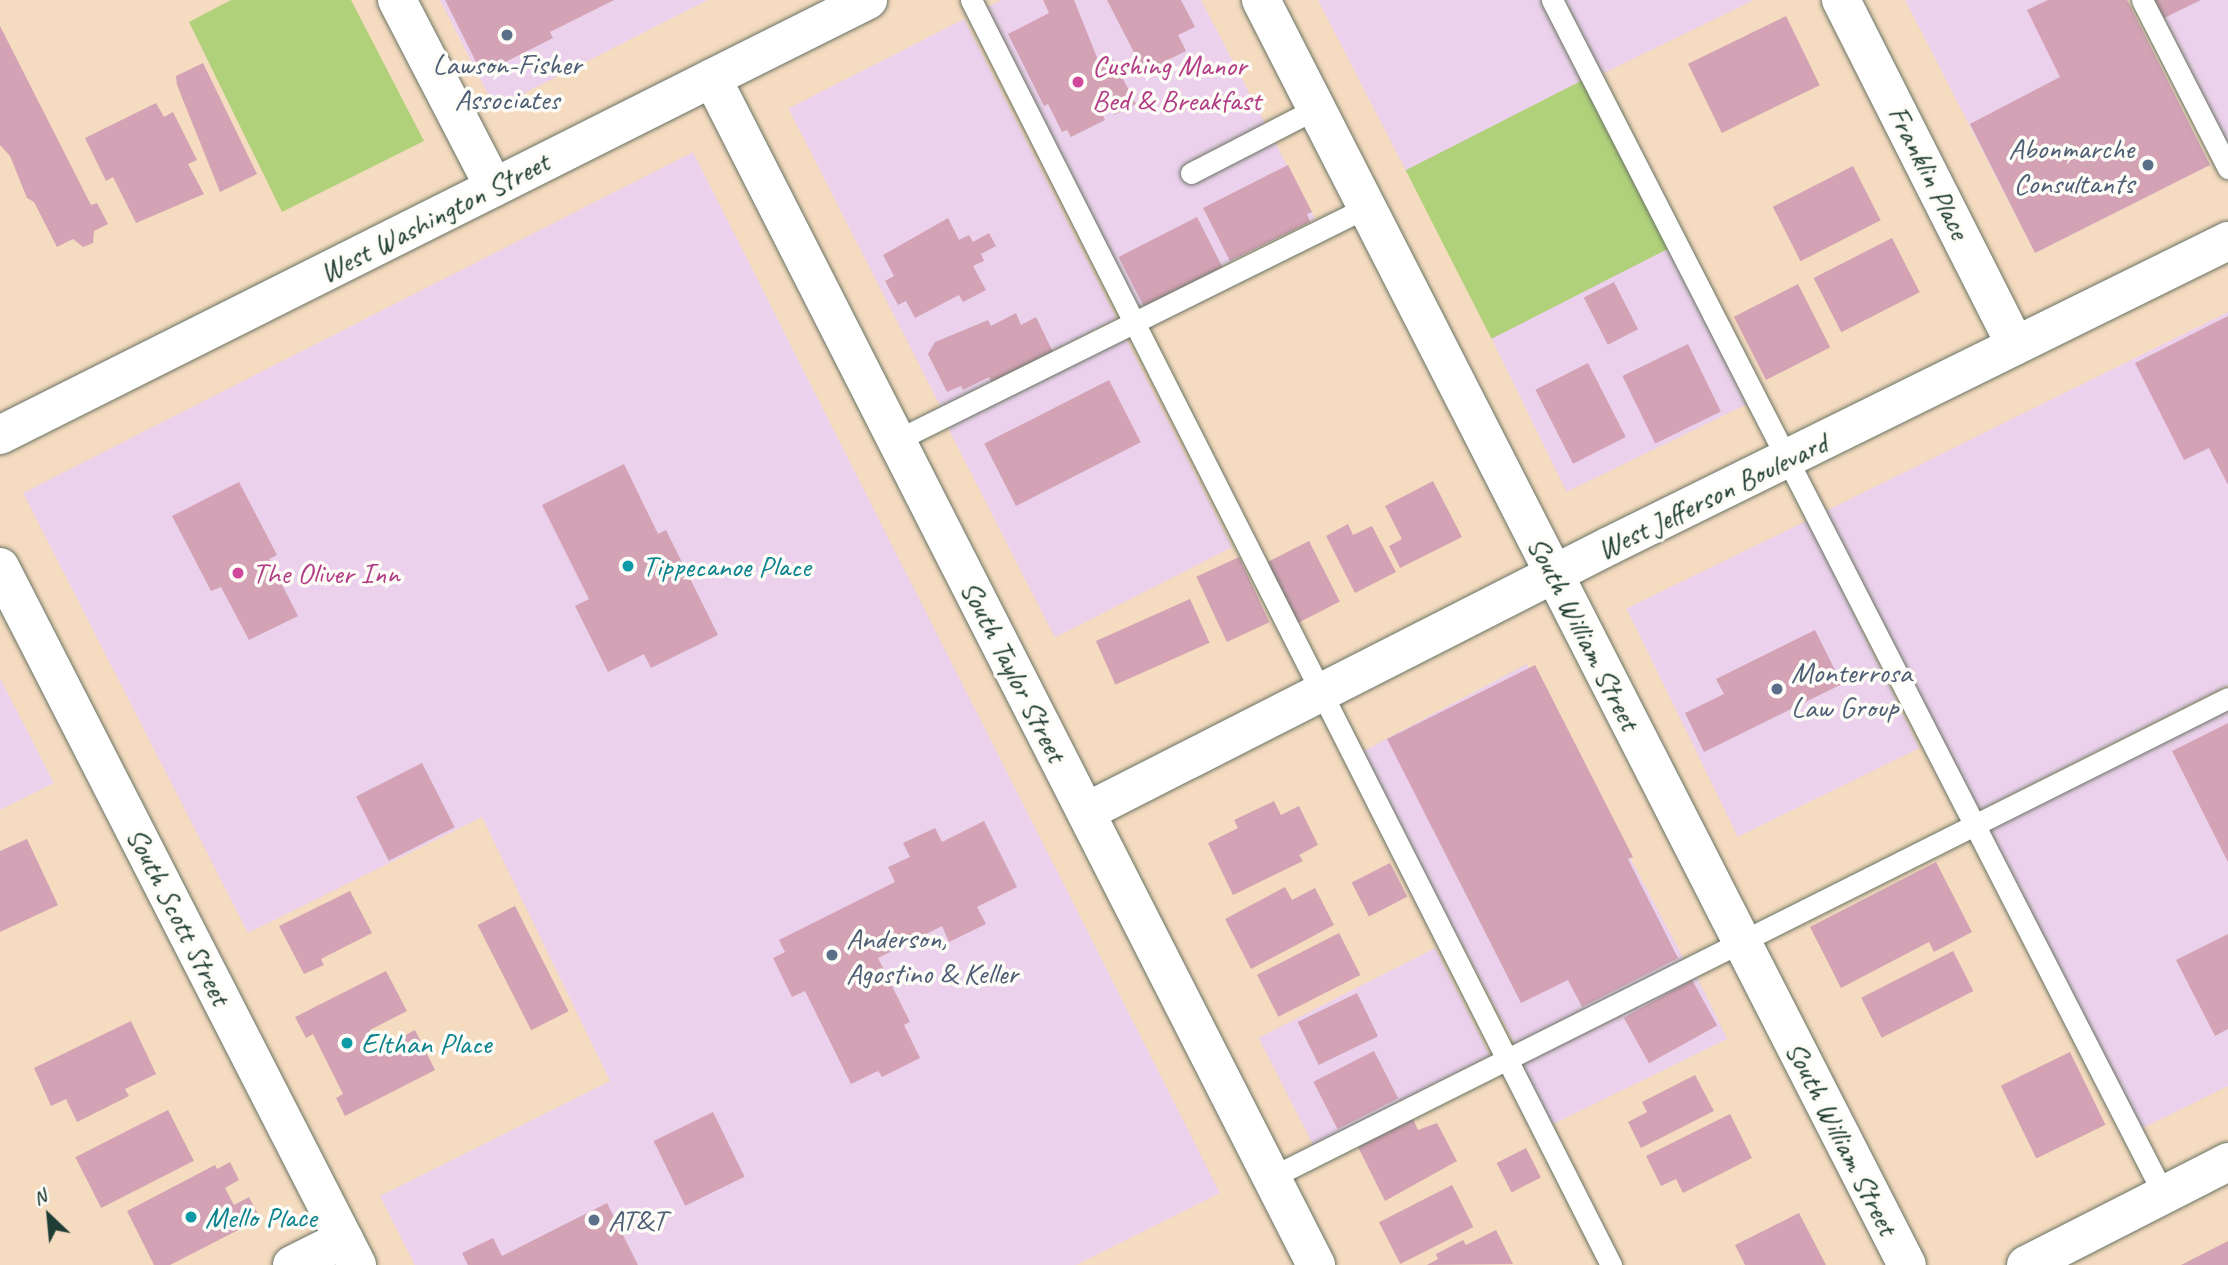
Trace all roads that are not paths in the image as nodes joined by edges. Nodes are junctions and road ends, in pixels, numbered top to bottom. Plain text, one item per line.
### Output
1 (397, 0) edge
2 (868, 0) edge
3 (971, 0) edge
4 (1261, 0) edge
5 (1552, 0) edge
6 (1842, 0) edge
7 (2142, 0) edge
8 (712, 78) junction
9 (1317, 108) junction
10 (2228, 168) edge
11 (1191, 173) dead end
12 (494, 187) junction
13 (1367, 207) junction
14 (2228, 241) edge
15 (1132, 323) junction
16 (2015, 344) junction
17 (0, 435) edge
18 (897, 440) junction
19 (1788, 458) junction
20 (0, 567) edge
21 (1554, 575) junction
22 (1318, 692) junction
23 (2228, 698) edge
24 (1086, 812) junction
25 (1975, 825) junction
26 (1742, 942) junction
27 (1506, 1059) junction
28 (2228, 1163) edge
29 (1272, 1177) junction
30 (2164, 1195) junction
31 (350, 1252) edge
32 (292, 1265) edge
33 (1316, 1265) edge
34 (1611, 1265) edge
35 (1907, 1265) edge
36 (2026, 1265) edge

1 - 12 street
2 - 8 street, West Washington Street
3 - 15 lane
4 - 9 street, South William Street
5 - 19 lane
6 - 16 street, Franklin Place
7 - 10 lane
8 - 12 street, West Washington Street
8 - 18 street, South Taylor Street
9 - 11 lane
9 - 13 street, South William Street
12 - 17 street, West Washington Street
13 - 15 lane
13 - 21 street, South William Street
14 - 16 street, West Jefferson Boulevard
15 - 18 lane
15 - 22 lane
16 - 19 street, West Jefferson Boulevard
18 - 24 street, South Taylor Street
19 - 21 street, West Jefferson Boulevard
19 - 25 lane
20 - 31 street, South Scott Street
21 - 22 street, West Jefferson Boulevard
21 - 26 street, South William Street
22 - 24 street, West Jefferson Boulevard
22 - 27 lane
23 - 25 lane
24 - 29 street, South Taylor Street
25 - 26 lane
25 - 30 lane
26 - 27 lane
26 - 35 street, South William Street
27 - 29 lane
27 - 34 lane
28 - 30 street
29 - 33 street, South Taylor Street
30 - 36 street
31 - 32 street

